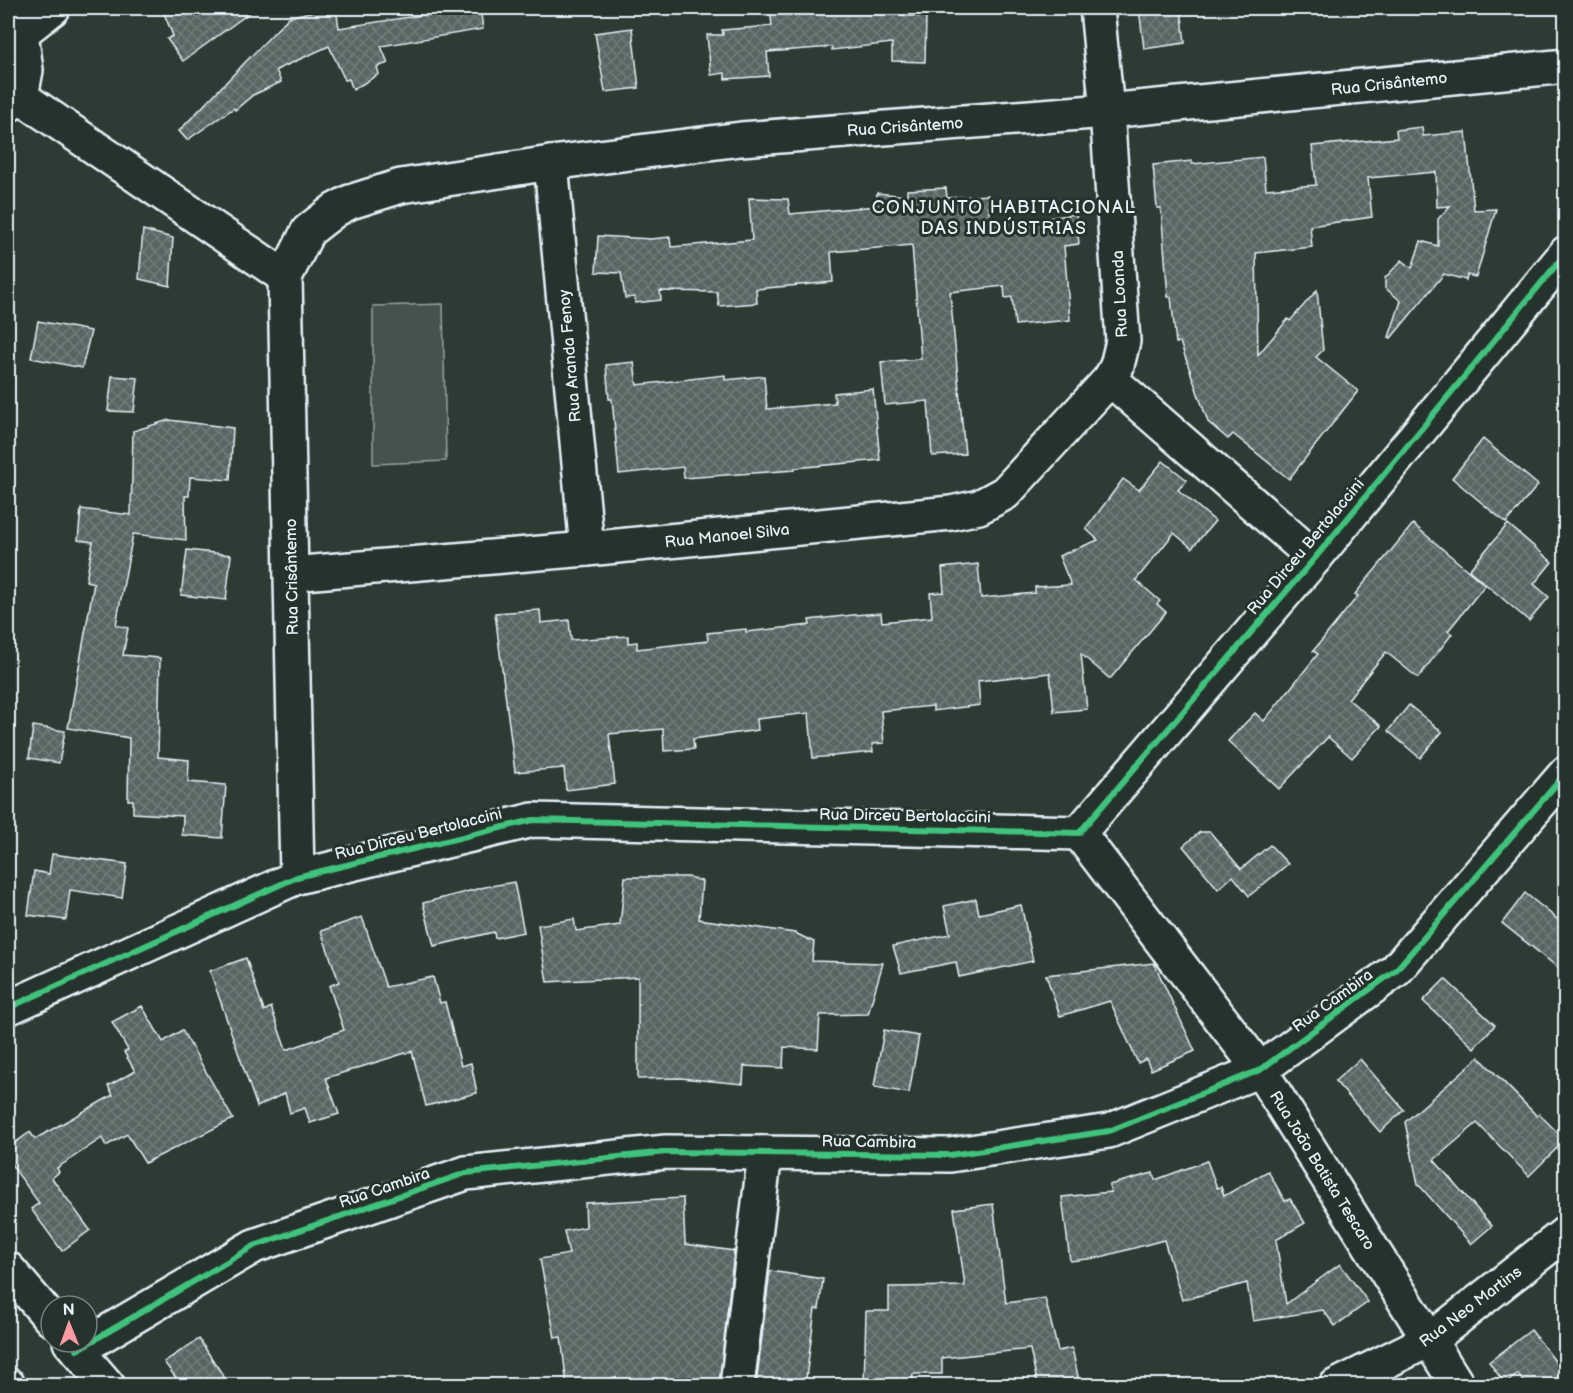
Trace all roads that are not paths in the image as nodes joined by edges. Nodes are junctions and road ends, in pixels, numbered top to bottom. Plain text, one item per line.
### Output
1 (53, 8) edge
2 (1097, 8) edge
3 (14, 21) edge
4 (1566, 66) edge
5 (14, 101) edge
6 (1107, 111) junction
7 (551, 163) junction
8 (1566, 253) edge
9 (285, 277) junction
10 (1110, 379) junction
11 (587, 549) junction
12 (1315, 558) junction
13 (291, 574) junction
14 (1566, 773) edge
15 (1079, 833) junction
16 (297, 877) junction
17 (8, 1008) edge
18 (1260, 1070) junction
19 (765, 1153) junction
20 (1566, 1233) edge
21 (8, 1269) edge
22 (39, 1305) edge
23 (99, 1332) edge
24 (1431, 1339) junction
25 (81, 1354) edge
26 (108, 1386) edge
27 (737, 1386) edge
28 (1336, 1386) edge
29 (1458, 1386) edge

1 - 3 street
2 - 6 street, Rua Loanda
3 - 5 street
4 - 6 street, Rua Crisântemo
5 - 9 street
6 - 7 street, Rua Crisântemo
6 - 10 street, Rua Loanda
7 - 9 street, Rua Crisântemo
7 - 11 street, Rua Aranda Fenoy
8 - 12 street, Rua Dirceu Bertolaccini
9 - 13 street, Rua Crisântemo
10 - 11 street, Rua Manoel Silva
10 - 12 street
11 - 13 street, Rua Manoel Silva
12 - 15 street, Rua Dirceu Bertolaccini
13 - 16 street, Rua Crisântemo
14 - 18 street, Rua Cambira
15 - 16 street, Rua Dirceu Bertolaccini
15 - 18 street, Rua João Batista Tescaro
16 - 17 street, Rua Dirceu Bertolaccini
18 - 19 street, Rua Cambira
18 - 24 street, Rua João Batista Tescaro
19 - 23 street, Rua Cambira
19 - 27 street
20 - 24 street, Rua Neo Martins
21 - 22 street
24 - 28 street, Rua Neo Martins
24 - 29 street, Rua João Batista Tescaro
25 - 26 street

